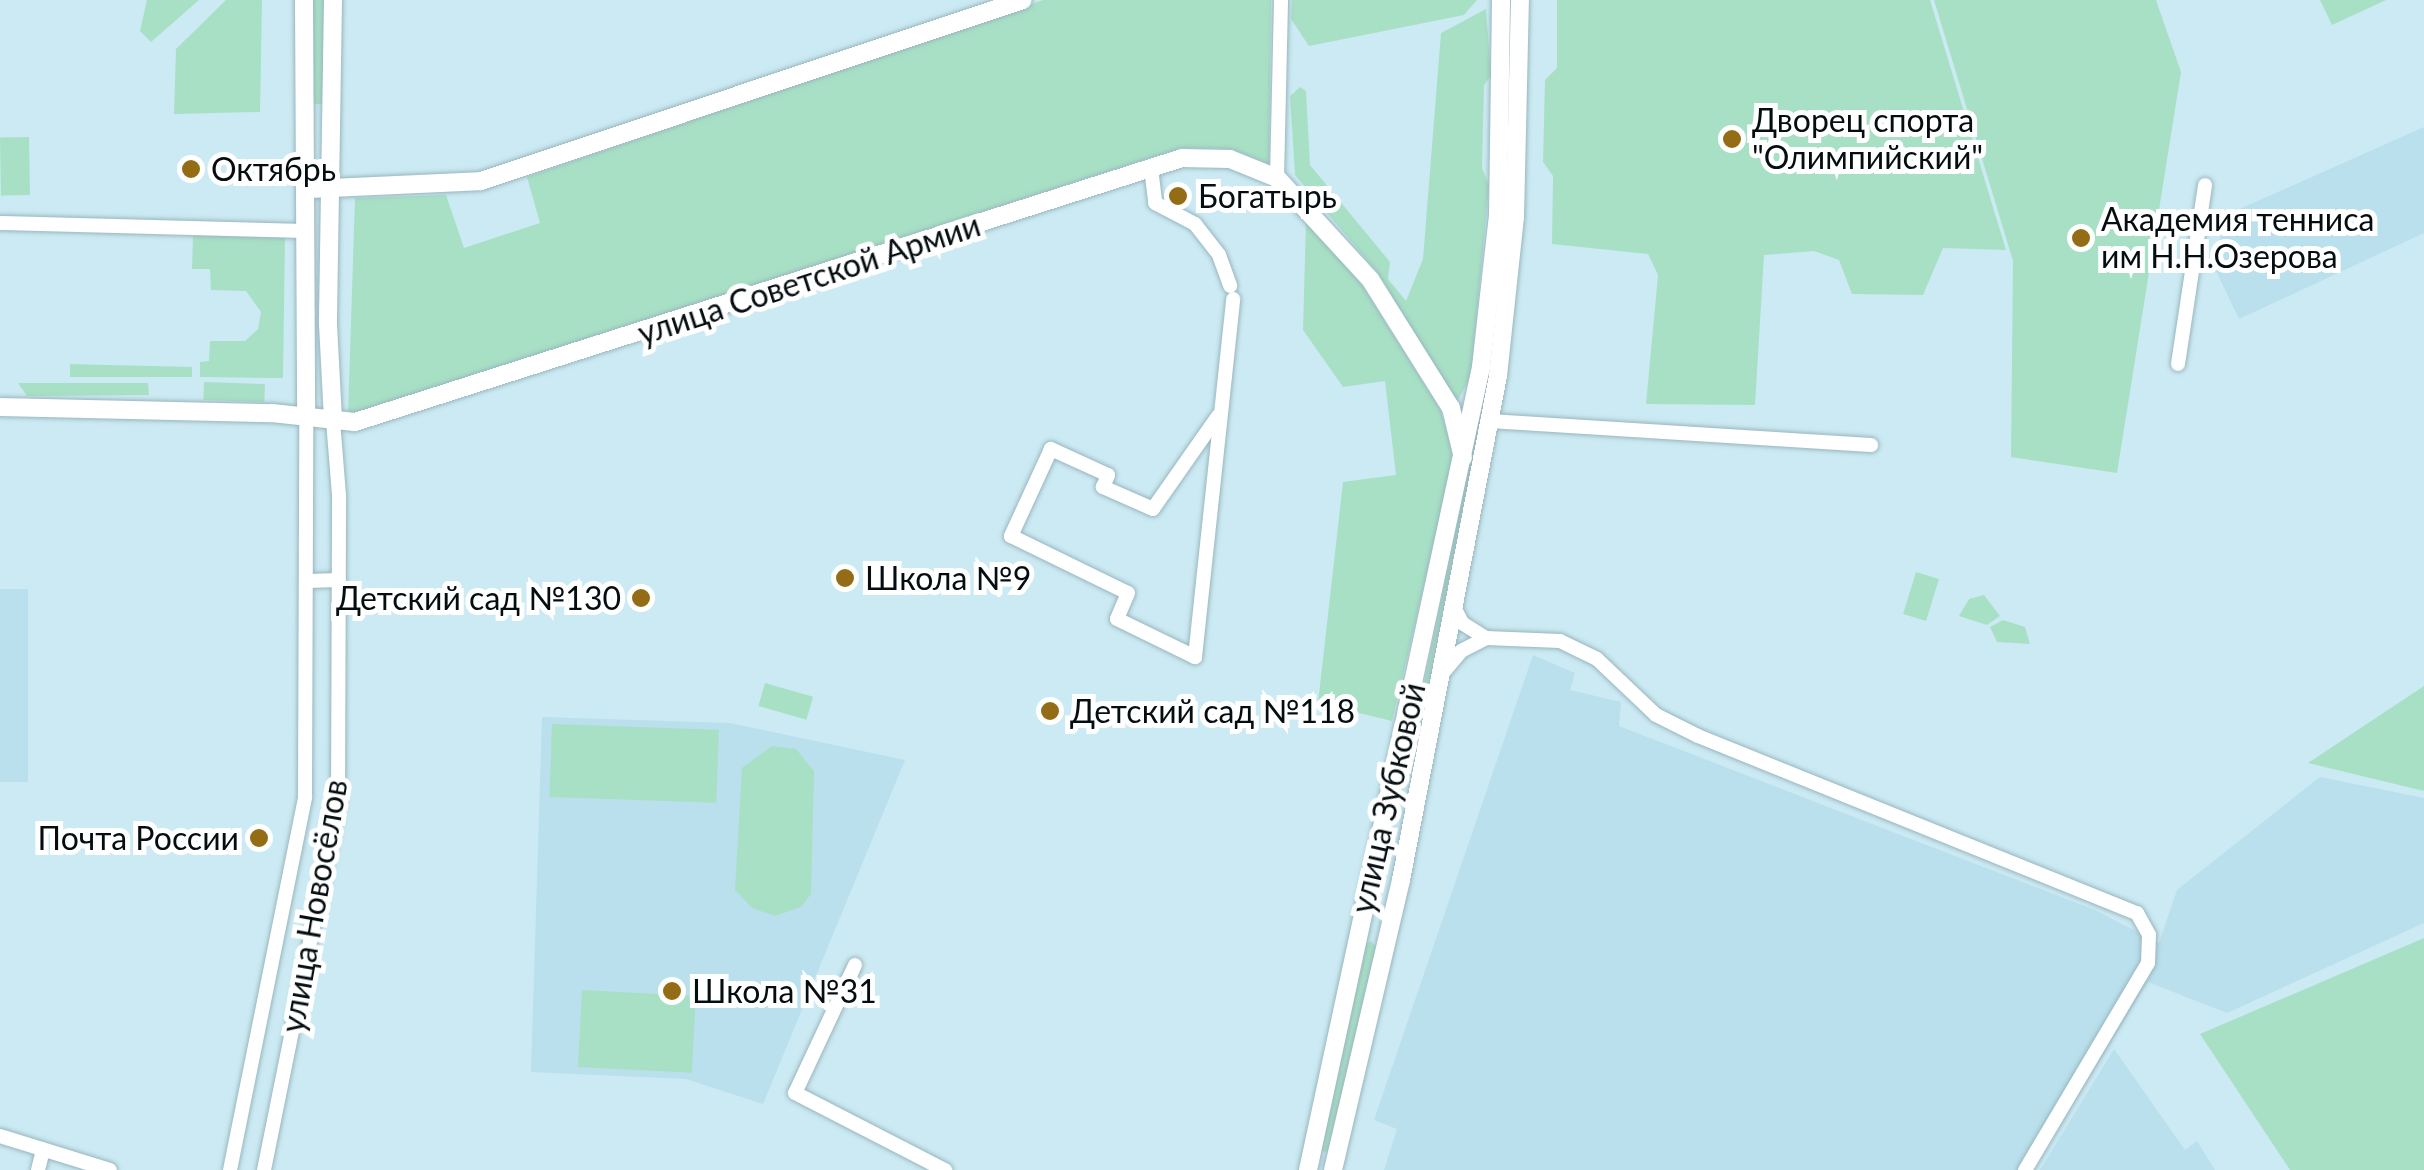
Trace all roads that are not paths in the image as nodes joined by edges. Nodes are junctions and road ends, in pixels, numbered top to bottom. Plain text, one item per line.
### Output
1 (304, 0) edge
2 (333, 0) edge
3 (1023, 0) edge
4 (1281, 0) edge
5 (1500, 0) edge
6 (1520, 0) edge
7 (1152, 168) junction
8 (1277, 178) junction
9 (2205, 185) dead end
10 (329, 186) junction
11 (308, 188) junction
12 (0, 223) edge
13 (307, 231) junction
14 (2178, 364) dead end
15 (0, 407) edge
16 (1451, 408) junction
17 (1218, 416) junction
18 (306, 418) junction
19 (334, 421) junction
20 (1482, 426) junction
21 (1871, 445) dead end
22 (1463, 458) junction
23 (340, 580) junction
24 (307, 581) junction
25 (1455, 609) junction
26 (1486, 638) junction
27 (1442, 674) junction
28 (1404, 726) junction
29 (1430, 736) junction
30 (1370, 872) junction
31 (1402, 880) junction
32 (1362, 909) junction
33 (1393, 916) junction
34 (1356, 942) junction
35 (1386, 947) junction
36 (854, 965) dead end
37 (0, 1136) edge
38 (1310, 1149) junction
39 (43, 1150) junction
40 (1334, 1167) edge
41 (38, 1170) edge
42 (110, 1170) edge
43 (230, 1170) edge
44 (264, 1170) edge
45 (945, 1170) edge
46 (1308, 1170) edge
47 (2025, 1170) edge

1 - 11 main road, улица Новосёлов
2 - 10 main road, улица Новосёлов
3 - 10 main road
4 - 8 street
5 - 20 main road, улица Зубковой
6 - 20 main road, улица Зубковой
7 - 8 main road, улица Советской Армии
7 - 17 street
7 - 19 main road, улица Советской Армии
8 - 16 main road, улица Советской Армии
9 - 14 street
10 - 11 main road
10 - 19 main road, улица Новосёлов
11 - 13 main road, улица Новосёлов
12 - 13 street
13 - 18 main road, улица Новосёлов
15 - 18 main road, улица Советской Армии
16 - 20 main road
16 - 22 main road, улица Советской Армии
17 - 17 street
18 - 19 main road, улица Советской Армии
18 - 24 street, улица Новосёлов
19 - 23 street, улица Новосёлов
20 - 21 street
20 - 22 main road, улица Зубковой
20 - 25 main road, улица Зубковой
22 - 28 main road, улица Зубковой
23 - 24 street
23 - 44 street, улица Новосёлов
24 - 43 street, улица Новосёлов
25 - 26 street
25 - 27 main road, улица Зубковой
26 - 27 street
26 - 47 street
27 - 29 main road, улица Зубковой
28 - 29 main road
28 - 30 main road, улица Зубковой
29 - 31 main road, улица Зубковой
30 - 31 main road
30 - 32 main road, улица Зубковой
31 - 33 main road, улица Зубковой
32 - 33 main road
32 - 34 main road, улица Зубковой
33 - 35 main road, улица Зубковой
34 - 35 main road
34 - 38 main road, улица Зубковой
35 - 40 main road, улица Зубковой
36 - 45 street
37 - 39 street
38 - 40 main road
38 - 46 main road, улица Зубковой
39 - 41 street
39 - 42 street

